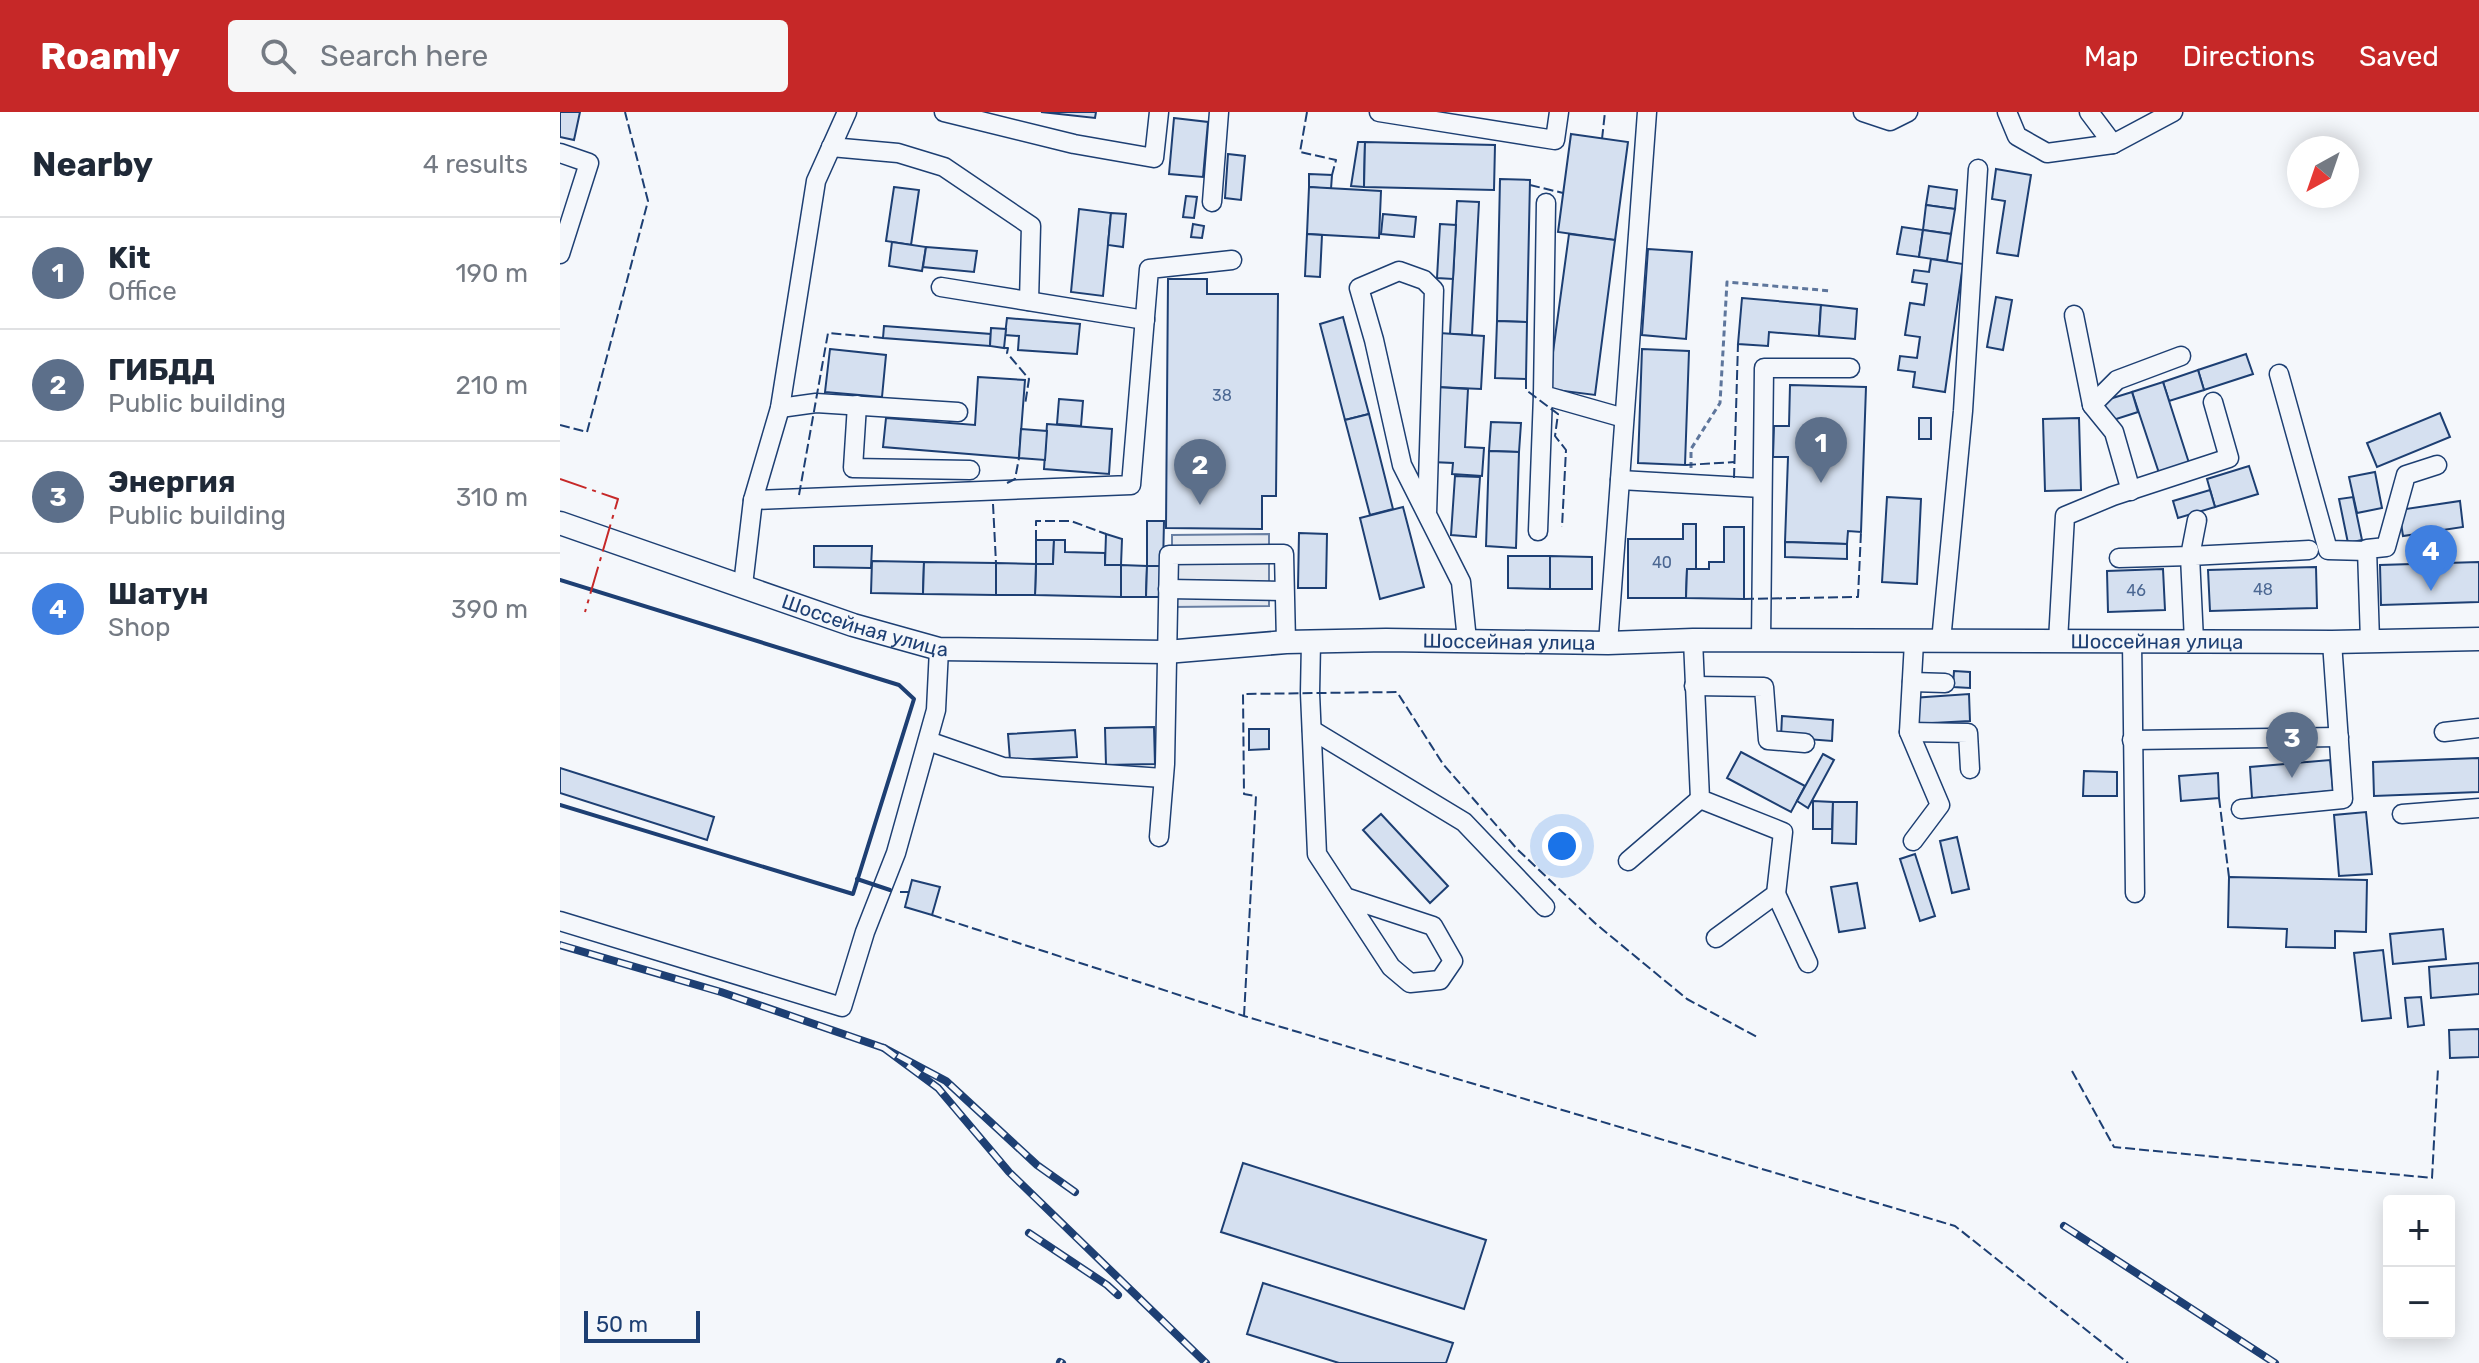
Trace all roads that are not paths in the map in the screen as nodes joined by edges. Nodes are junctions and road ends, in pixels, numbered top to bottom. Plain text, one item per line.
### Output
1 (847, 112) edge
2 (944, 112) edge
3 (1159, 112) edge
4 (1219, 112) edge
5 (1379, 112) edge
6 (1559, 112) edge
7 (1647, 112) edge
8 (1863, 112) edge
9 (1908, 112) edge
10 (2007, 112) edge
11 (2089, 112) edge
12 (2173, 112) edge
13 (965, 115) edge
14 (2113, 144) junction
15 (831, 147) junction
16 (560, 153) edge
17 (1978, 169) dead end
18 (1212, 202) dead end
19 (1546, 203) dead end
20 (560, 254) edge
21 (1232, 260) dead end
22 (941, 287) dead end
23 (1029, 301) junction
24 (2074, 315) dead end
25 (1145, 320) junction
26 (2181, 356) dead end
27 (1850, 368) dead end
28 (2279, 374) dead end
29 (1543, 395) junction
30 (2213, 402) dead end
31 (857, 405) junction
32 (2092, 405) junction
33 (780, 408) junction
34 (958, 412) dead end
35 (1624, 418) junction
36 (2437, 465) dead end
37 (970, 470) dead end
38 (1620, 480) junction
39 (1762, 488) junction
40 (2131, 491) junction
41 (753, 500) junction
42 (1427, 514) junction
43 (2197, 520) dead end
44 (560, 523) edge
45 (1538, 531) dead end
46 (2309, 550) dead end
47 (2367, 551) junction
48 (2190, 556) junction
49 (2119, 558) dead end
50 (743, 585) junction
51 (1168, 589) junction
52 (1284, 591) junction
53 (2479, 639) edge
54 (1467, 640) junction
55 (1693, 640) junction
56 (1761, 641) junction
57 (1941, 641) junction
58 (2058, 641) junction
59 (2132, 641) junction
60 (2194, 641) junction
61 (2370, 641) junction
62 (1286, 642) junction
63 (1311, 642) junction
64 (1914, 642) junction
65 (2332, 642) junction
66 (1608, 643) junction
67 (939, 649) junction
68 (1166, 652) junction
69 (1912, 682) junction
70 (1945, 683) dead end
71 (1694, 686) junction
72 (2479, 728) edge
73 (1312, 730) junction
74 (1909, 732) junction
75 (2444, 732) dead end
76 (2339, 737) junction
77 (2132, 740) junction
78 (928, 741) junction
79 (1805, 743) dead end
80 (1970, 769) dead end
81 (1163, 778) junction
82 (1700, 799) junction
83 (2479, 808) edge
84 (2241, 809) dead end
85 (2402, 814) dead end
86 (1159, 837) dead end
87 (1913, 841) dead end
88 (1628, 861) dead end
89 (2135, 893) dead end
90 (1776, 894) junction
91 (1345, 897) junction
92 (1545, 907) dead end
93 (560, 921) edge
94 (1716, 938) dead end
95 (1808, 963) dead end

1 - 15 lane
2 - 13 lane
3 - 13 lane
4 - 18 lane
5 - 6 lane
7 - 35 lane
8 - 9 lane
10 - 14 lane
11 - 14 lane
12 - 14 lane
15 - 23 lane
15 - 33 lane
16 - 20 lane
17 - 57 lane
19 - 29 lane
21 - 25 lane
22 - 23 lane
23 - 25 lane
24 - 32 lane
25 - 41 lane
26 - 32 lane
27 - 39 lane
28 - 47 lane
29 - 35 lane
29 - 45 lane
30 - 40 lane
31 - 33 lane
31 - 34 lane
31 - 37 lane
32 - 40 lane
33 - 41 lane
35 - 38 lane
36 - 47 lane
38 - 39 lane
38 - 66 lane
39 - 56 lane
40 - 58 lane
41 - 50 lane
42 - 42 lane
42 - 54 lane
43 - 48 lane
44 - 50 main road, Шоссейная улица
46 - 48 lane
47 - 61 lane
48 - 49 lane
48 - 60 lane
50 - 67 main road, Шоссейная улица
51 - 52 lane
51 - 52 lane
51 - 68 lane
52 - 62 lane
53 - 61 main road, Шоссейная улица
54 - 63 main road, Шоссейная улица
54 - 66 main road, Шоссейная улица
55 - 56 main road, Шоссейная улица
55 - 66 main road, Шоссейная улица
55 - 71 lane
56 - 64 main road, Шоссейная улица
57 - 58 main road, Шоссейная улица
57 - 64 main road, Шоссейная улица
58 - 59 main road, Шоссейная улица
59 - 60 main road, Шоссейная улица
59 - 77 lane
60 - 65 main road, Шоссейная улица
61 - 65 main road, Шоссейная улица
62 - 63 main road, Шоссейная улица
62 - 68 main road, Шоссейная улица
63 - 73 lane
64 - 69 lane
65 - 76 lane
67 - 68 main road, Шоссейная улица
67 - 78 lane
68 - 81 lane
69 - 70 lane
69 - 74 lane
71 - 79 lane
71 - 82 lane
72 - 75 lane
73 - 91 lane
73 - 92 lane
74 - 80 lane
74 - 87 lane
76 - 77 lane
76 - 84 lane
77 - 89 lane
78 - 81 lane
78 - 93 lane
81 - 86 lane
82 - 88 lane
82 - 90 lane
83 - 85 lane
90 - 94 lane
90 - 95 lane
91 - 91 lane

